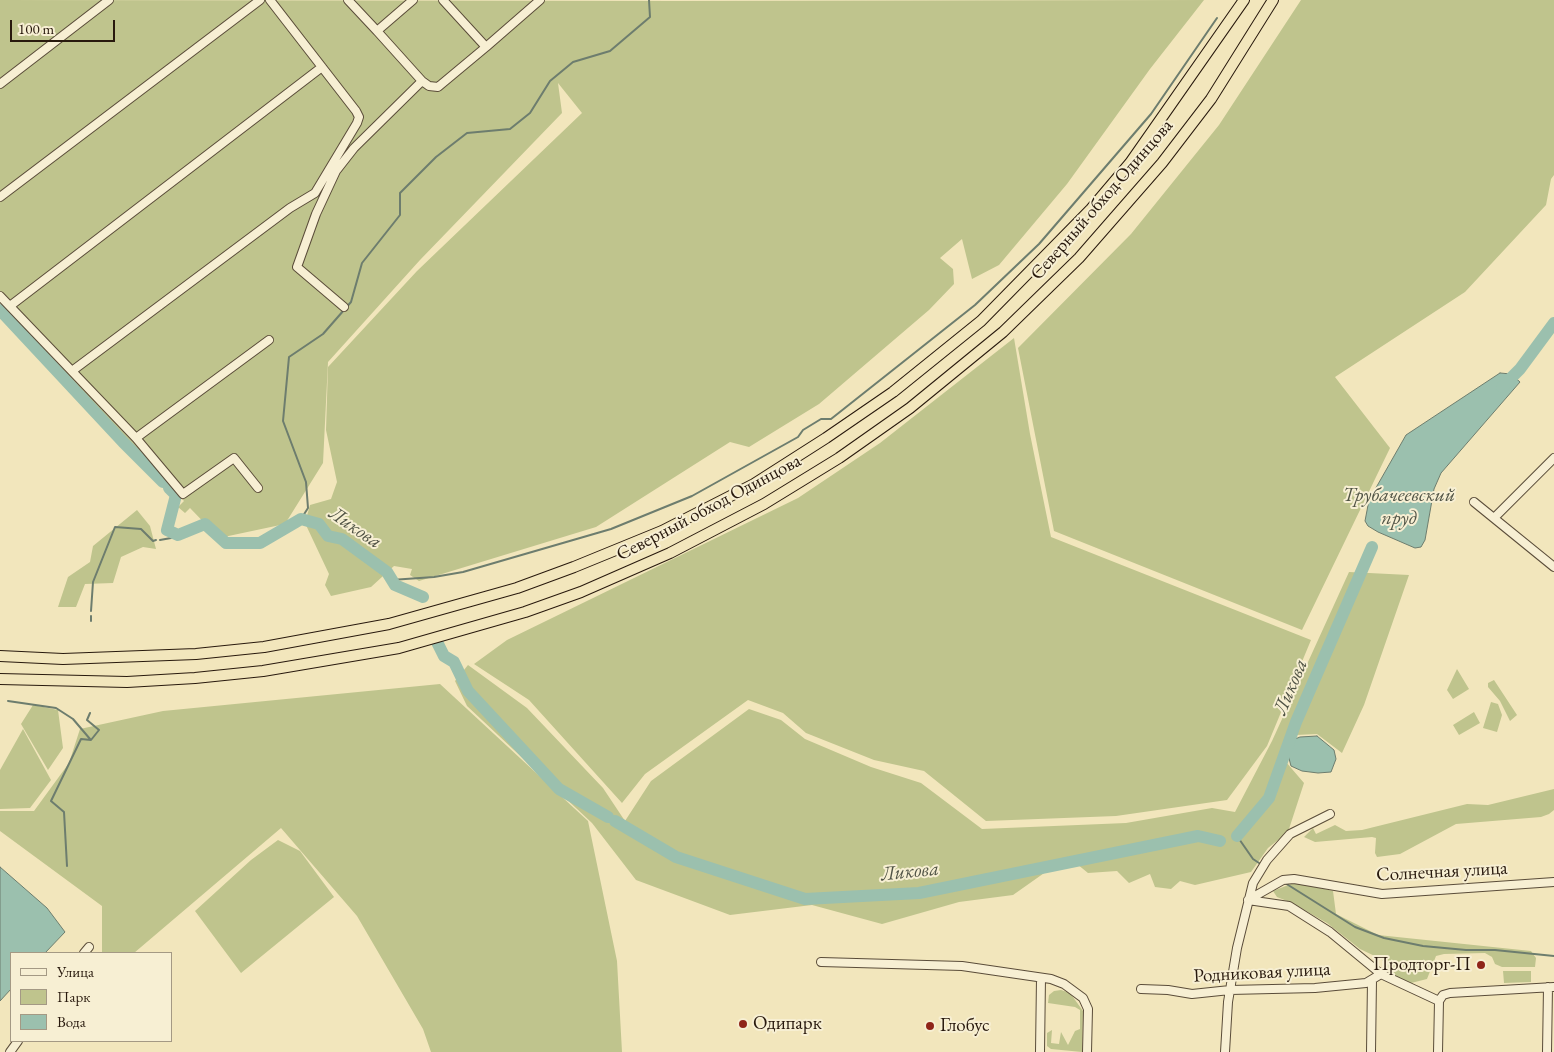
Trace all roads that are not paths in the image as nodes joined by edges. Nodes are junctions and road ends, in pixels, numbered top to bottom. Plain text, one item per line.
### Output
1 (109, 0) edge
2 (260, 0) edge
3 (270, 0) edge
4 (348, 0) edge
5 (413, 0) edge
6 (443, 0) edge
7 (1244, 0) edge
8 (1273, 0) edge
9 (536, 1) edge
10 (377, 31) junction
11 (486, 47) junction
12 (322, 67) junction
13 (422, 81) junction
14 (0, 84) edge
15 (0, 197) edge
16 (0, 296) edge
17 (10, 306) junction
18 (344, 307) dead end
19 (269, 340) dead end
20 (72, 371) junction
21 (136, 438) junction
22 (1554, 458) edge
23 (258, 488) dead end
24 (1474, 502) dead end
25 (1494, 518) junction
26 (1554, 567) edge
27 (0, 656) edge
28 (0, 679) edge
29 (1330, 814) dead end
30 (1554, 882) edge
31 (1248, 900) junction
32 (821, 962) dead end
33 (1381, 974) junction
34 (1041, 978) junction
35 (1372, 980) junction
36 (1551, 987) edge
37 (1141, 988) dead end
38 (1230, 990) junction
39 (1439, 1001) junction
40 (1040, 1052) edge
41 (1087, 1052) edge
42 (1225, 1052) edge
43 (1372, 1052) edge
44 (1438, 1052) edge
45 (1547, 1052) edge

1 - 14 street
2 - 15 street
3 - 12 street
4 - 10 street
5 - 10 street
6 - 11 street
7 - 27 highway, Северный обход Одинцова
8 - 28 highway, Северный обход Одинцова
9 - 11 street
10 - 13 street
11 - 13 street
12 - 17 street
12 - 20 street
13 - 18 street
16 - 17 street
17 - 20 street
19 - 21 street
20 - 21 street
21 - 23 street
22 - 25 street
24 - 25 street
25 - 26 street
29 - 31 street
30 - 31 street, Солнечная улица
31 - 33 street
31 - 38 street
32 - 34 street
33 - 35 street, Родниковая улица
33 - 39 street
34 - 40 street
34 - 41 street
35 - 38 street, Родниковая улица
35 - 43 street
36 - 39 street
36 - 45 street
37 - 38 street, Родниковая улица
38 - 42 street
39 - 44 street

